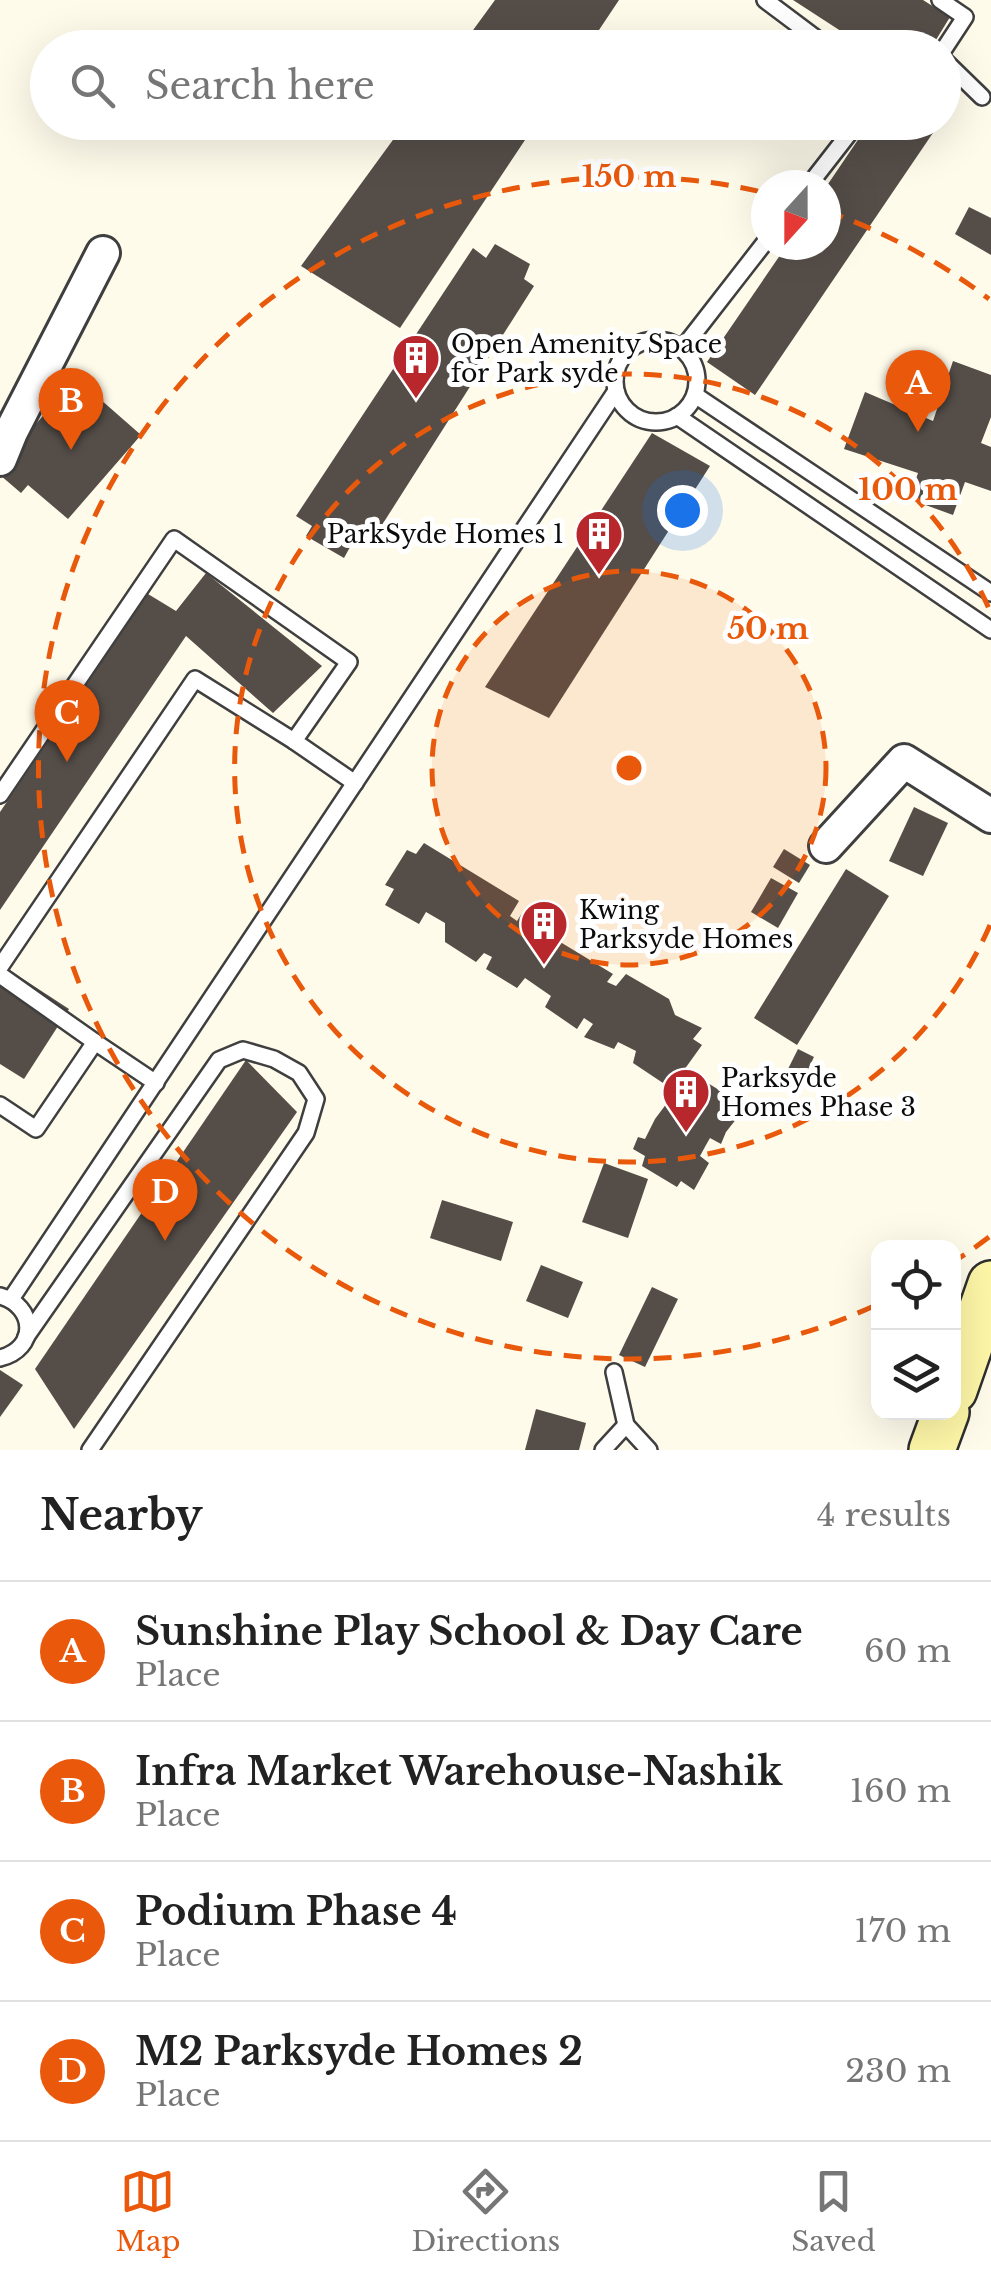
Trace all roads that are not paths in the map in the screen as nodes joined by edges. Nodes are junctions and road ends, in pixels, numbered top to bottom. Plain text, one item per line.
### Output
1 (764, 0) edge
2 (940, 0) edge
3 (805, 30) edge
4 (956, 30) edge
5 (961, 77) edge
6 (982, 97) dead end
7 (844, 140) edge
8 (821, 170) edge
9 (103, 253) dead end
10 (751, 260) edge
11 (682, 349) junction
12 (616, 390) junction
13 (695, 395) junction
14 (677, 416) junction
15 (0, 460) edge
16 (991, 593) edge
17 (991, 630) edge
18 (294, 741) junction
19 (355, 783) junction
20 (0, 795) edge
21 (991, 816) edge
22 (826, 846) dead end
23 (0, 968) edge
24 (0, 976) edge
25 (95, 1042) junction
26 (156, 1082) junction
27 (0, 1105) edge
28 (991, 1284) edge
29 (6, 1298) edge
30 (26, 1337) junction
31 (0, 1358) edge
32 (961, 1370) edge
33 (614, 1372) dead end
34 (943, 1420) edge
35 (626, 1425) junction
36 (90, 1450) edge
37 (602, 1450) edge
38 (649, 1450) edge
39 (932, 1450) edge

1 - 3 lane
2 - 4 lane
5 - 6 lane
7 - 8 lane
9 - 15 street
10 - 11 lane
11 - 12 lane
11 - 13 lane
12 - 14 lane
12 - 19 lane
13 - 14 lane
13 - 16 lane
14 - 17 lane
18 - 19 lane
18 - 20 lane
18 - 23 lane
19 - 26 lane
21 - 22 street
24 - 25 lane
25 - 26 lane
25 - 27 lane
26 - 29 lane
28 - 32 street
29 - 30 lane
30 - 31 lane
30 - 36 lane
33 - 35 lane
34 - 39 street
35 - 37 lane
35 - 38 lane

